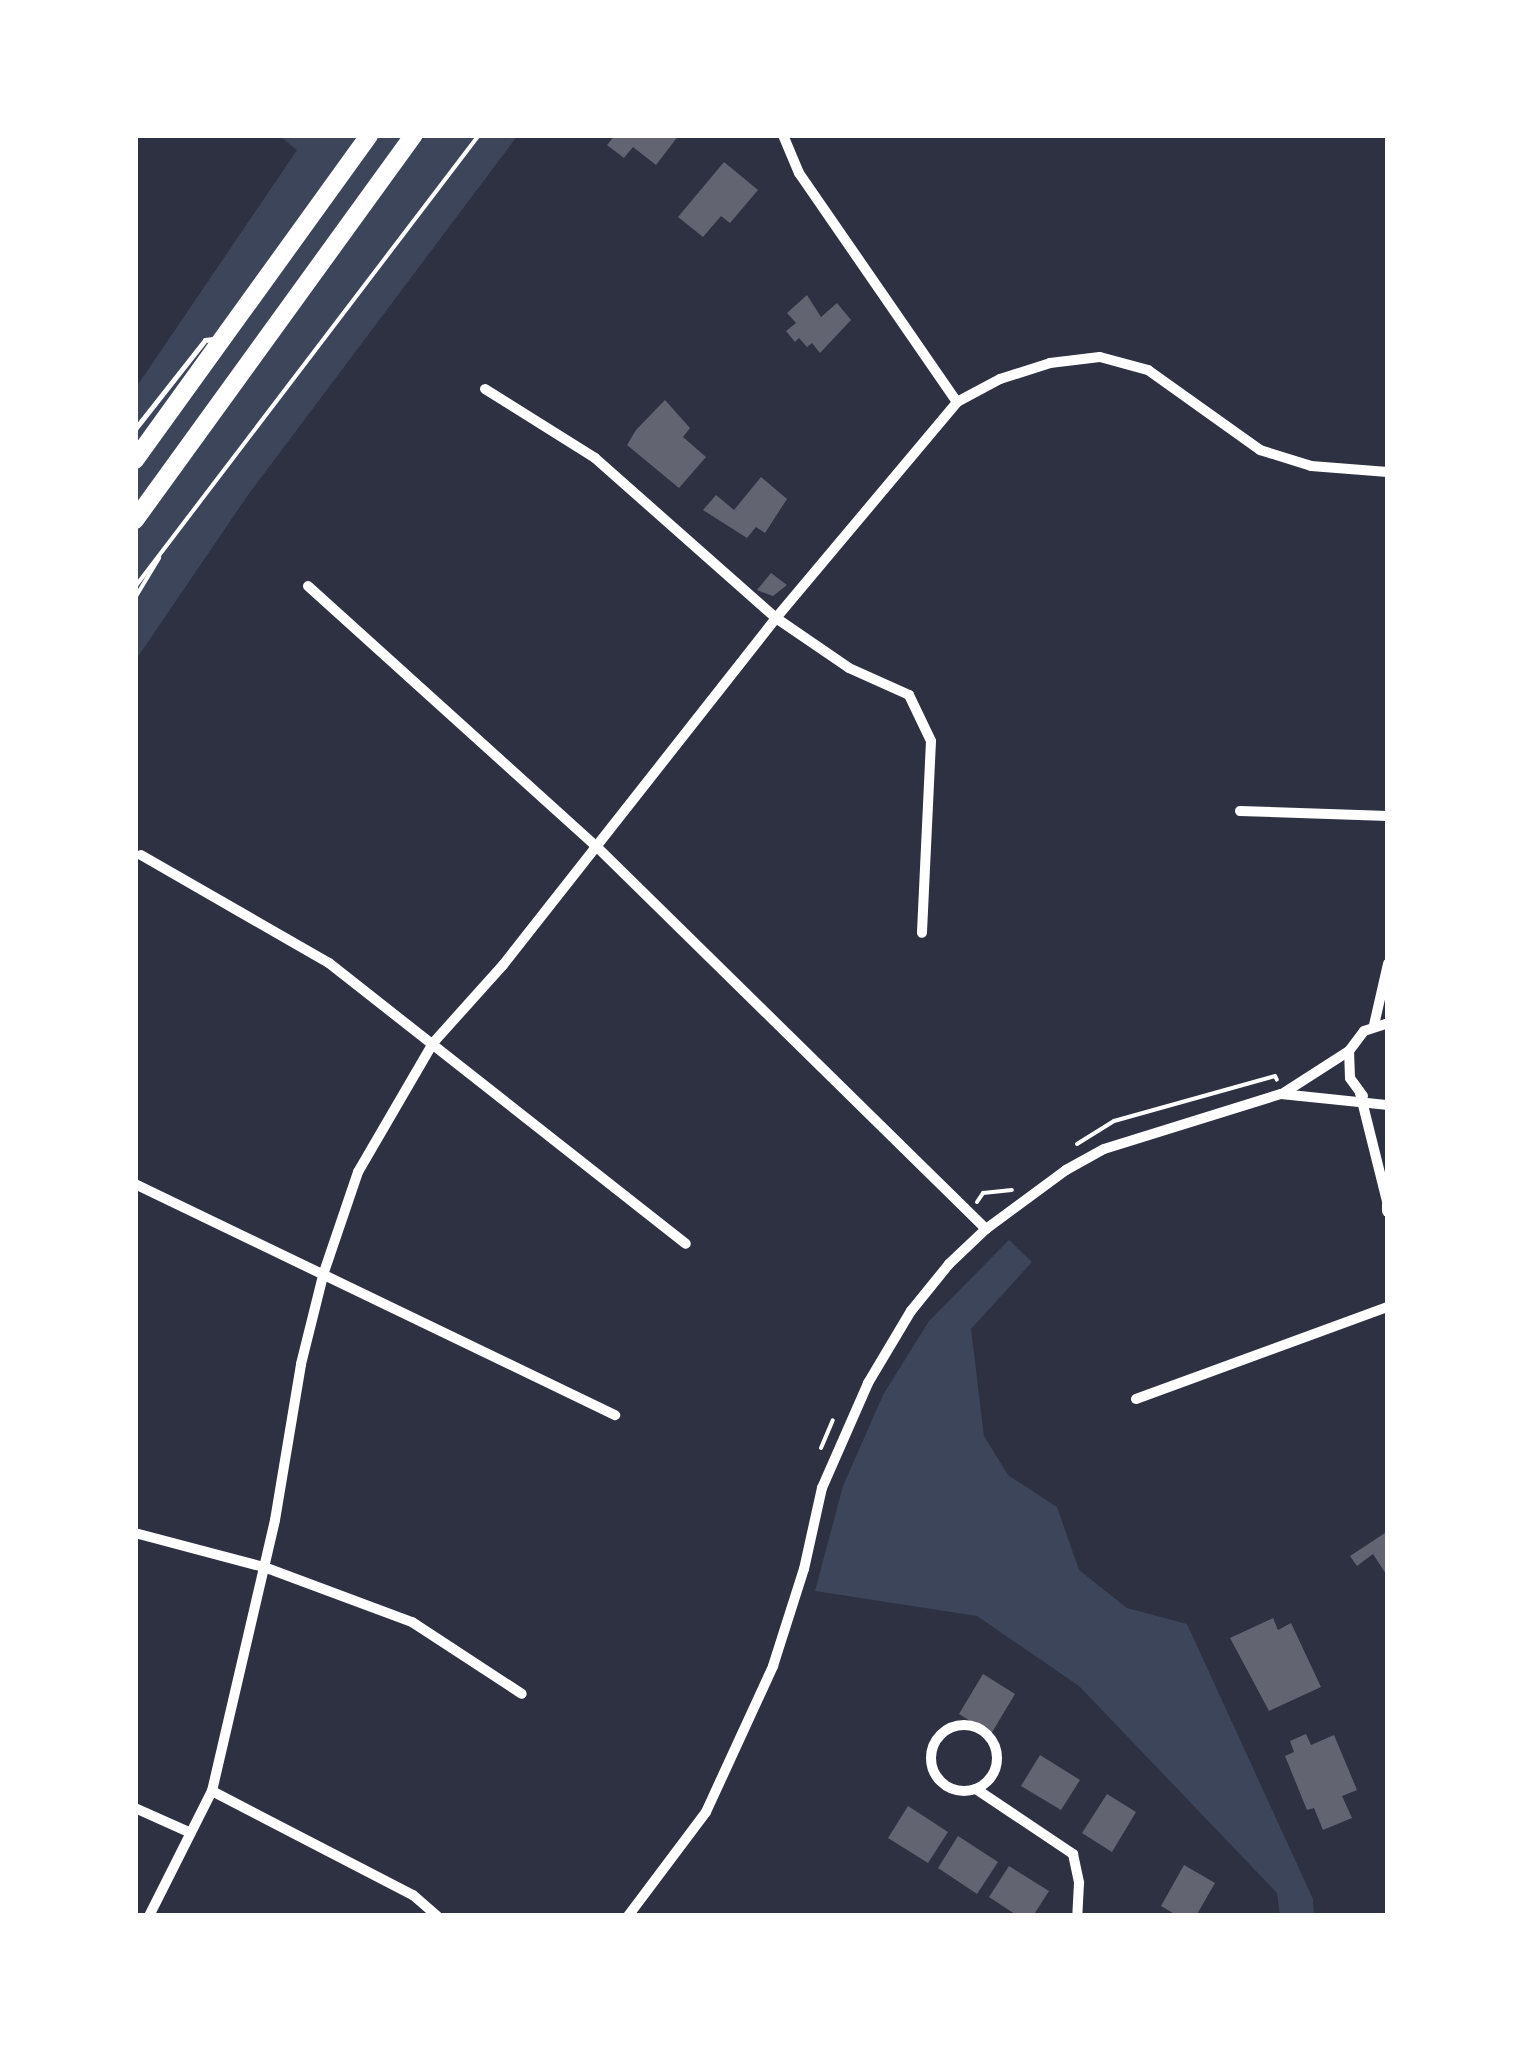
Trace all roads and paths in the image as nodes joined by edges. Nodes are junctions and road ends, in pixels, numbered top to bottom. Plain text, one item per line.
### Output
1 (369, 135) edge
2 (414, 135) edge
3 (480, 135) edge
4 (784, 135) edge
5 (222, 339) junction
6 (485, 389) dead end
7 (957, 402) junction
8 (135, 429) edge
9 (135, 460) edge
10 (1388, 472) edge
11 (135, 520) edge
12 (174, 532) junction
13 (308, 586) dead end
14 (135, 587) edge
15 (135, 598) edge
16 (776, 618) junction
17 (1240, 811) dead end
18 (1388, 816) edge
19 (598, 848) junction
20 (141, 855) dead end
21 (922, 932) dead end
22 (1388, 964) edge
23 (1388, 1023) edge
24 (1374, 1026) junction
25 (433, 1043) junction
26 (1349, 1052) junction
27 (1281, 1094) junction
28 (1365, 1099) junction
29 (1388, 1105) edge
30 (1069, 1149) dead end
31 (1025, 1180) dead end
32 (135, 1184) edge
33 (1388, 1206) edge
34 (968, 1212) junction
35 (986, 1230) junction
36 (686, 1244) dead end
37 (324, 1272) junction
38 (1388, 1307) edge
39 (1136, 1399) dead end
40 (837, 1412) dead end
41 (615, 1416) dead end
42 (818, 1461) dead end
43 (135, 1533) edge
44 (264, 1567) junction
45 (522, 1694) dead end
46 (976, 1790) junction
47 (212, 1791) junction
48 (135, 1808) edge
49 (190, 1833) junction
50 (149, 1916) edge
51 (437, 1916) edge
52 (628, 1916) edge
53 (1077, 1916) edge

1 - 5 highway
2 - 11 highway
3 - 12 path
4 - 7 street
5 - 8 lane
5 - 9 highway
6 - 16 street
7 - 10 street
7 - 16 street
12 - 14 path
12 - 15 path
13 - 19 street
16 - 19 street
16 - 21 street
17 - 18 street
19 - 25 street
19 - 34 street
20 - 25 street
22 - 24 street
23 - 24 street
24 - 26 street
25 - 36 street
25 - 37 street
26 - 27 street
26 - 28 street
27 - 28 street
27 - 30 path
27 - 35 street
28 - 29 street
28 - 33 street
31 - 34 path
32 - 37 street
34 - 35 street
35 - 52 street
37 - 41 street
37 - 44 street
38 - 39 street
40 - 42 path
43 - 44 street
44 - 45 street
44 - 47 street
46 - 46 street
46 - 53 street
47 - 49 street
47 - 51 street
48 - 49 street
49 - 50 street

